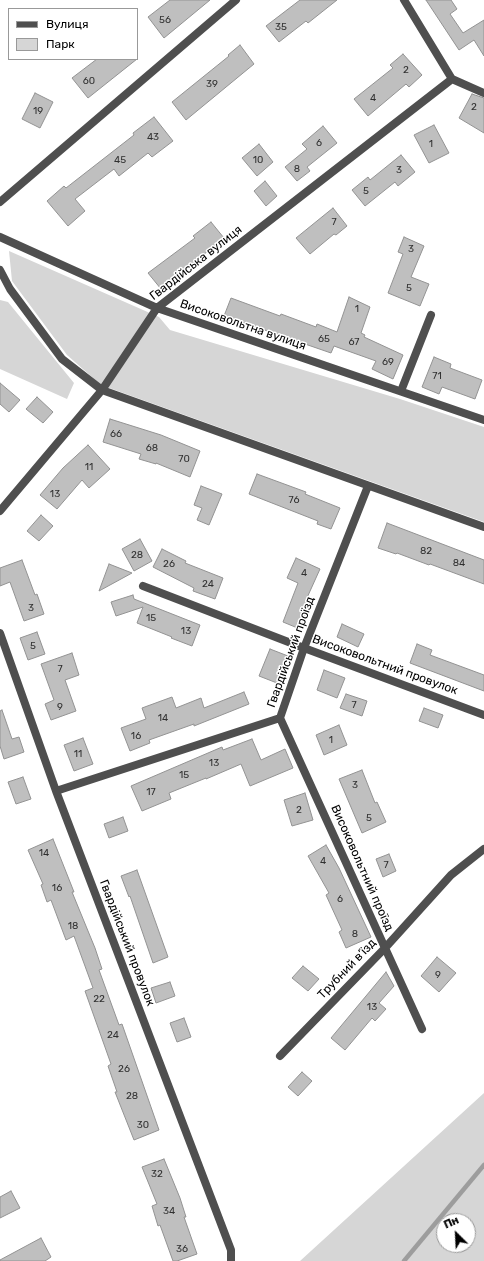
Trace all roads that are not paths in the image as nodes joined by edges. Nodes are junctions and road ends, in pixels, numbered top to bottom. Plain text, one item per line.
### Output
1 (236, 0) edge
2 (404, 0) edge
3 (452, 79) junction
4 (484, 93) edge
5 (0, 202) edge
6 (0, 237) edge
7 (0, 270) edge
8 (157, 308) junction
9 (431, 315) dead end
10 (102, 390) junction
11 (401, 391) junction
12 (484, 420) edge
13 (368, 486) junction
14 (0, 511) edge
15 (484, 527) edge
16 (143, 586) dead end
17 (0, 633) edge
18 (304, 648) junction
19 (484, 715) edge
20 (280, 718) junction
21 (56, 790) junction
22 (484, 849) edge
23 (385, 948) junction
24 (422, 1028) dead end
25 (280, 1056) dead end
26 (232, 1261) edge

1 - 5 street
2 - 3 street
3 - 4 street
3 - 8 street, Гвардійська вулиця
6 - 8 street, Високовольтна вулиця
7 - 10 street
8 - 10 street, Гвардійська вулиця
8 - 11 street, Високовольтна вулиця
9 - 11 street
10 - 13 street
10 - 14 street, Гвардійська вулиця
11 - 12 street, Високовольтна вулиця
13 - 15 street
13 - 18 street, Гвардійський проїзд
16 - 18 street, Високовольтний провулок
17 - 21 street, Гвардійський провулок
18 - 19 street, Високовольтний провулок
18 - 20 street, Гвардійський проїзд
20 - 21 street, Гвардійський проїзд
20 - 23 street, Високовольтний проїзд
21 - 26 street, Гвардійський провулок
22 - 23 street, Трубний в’їзд
23 - 24 street, Високовольтний проїзд
23 - 25 street, Трубний в’їзд

